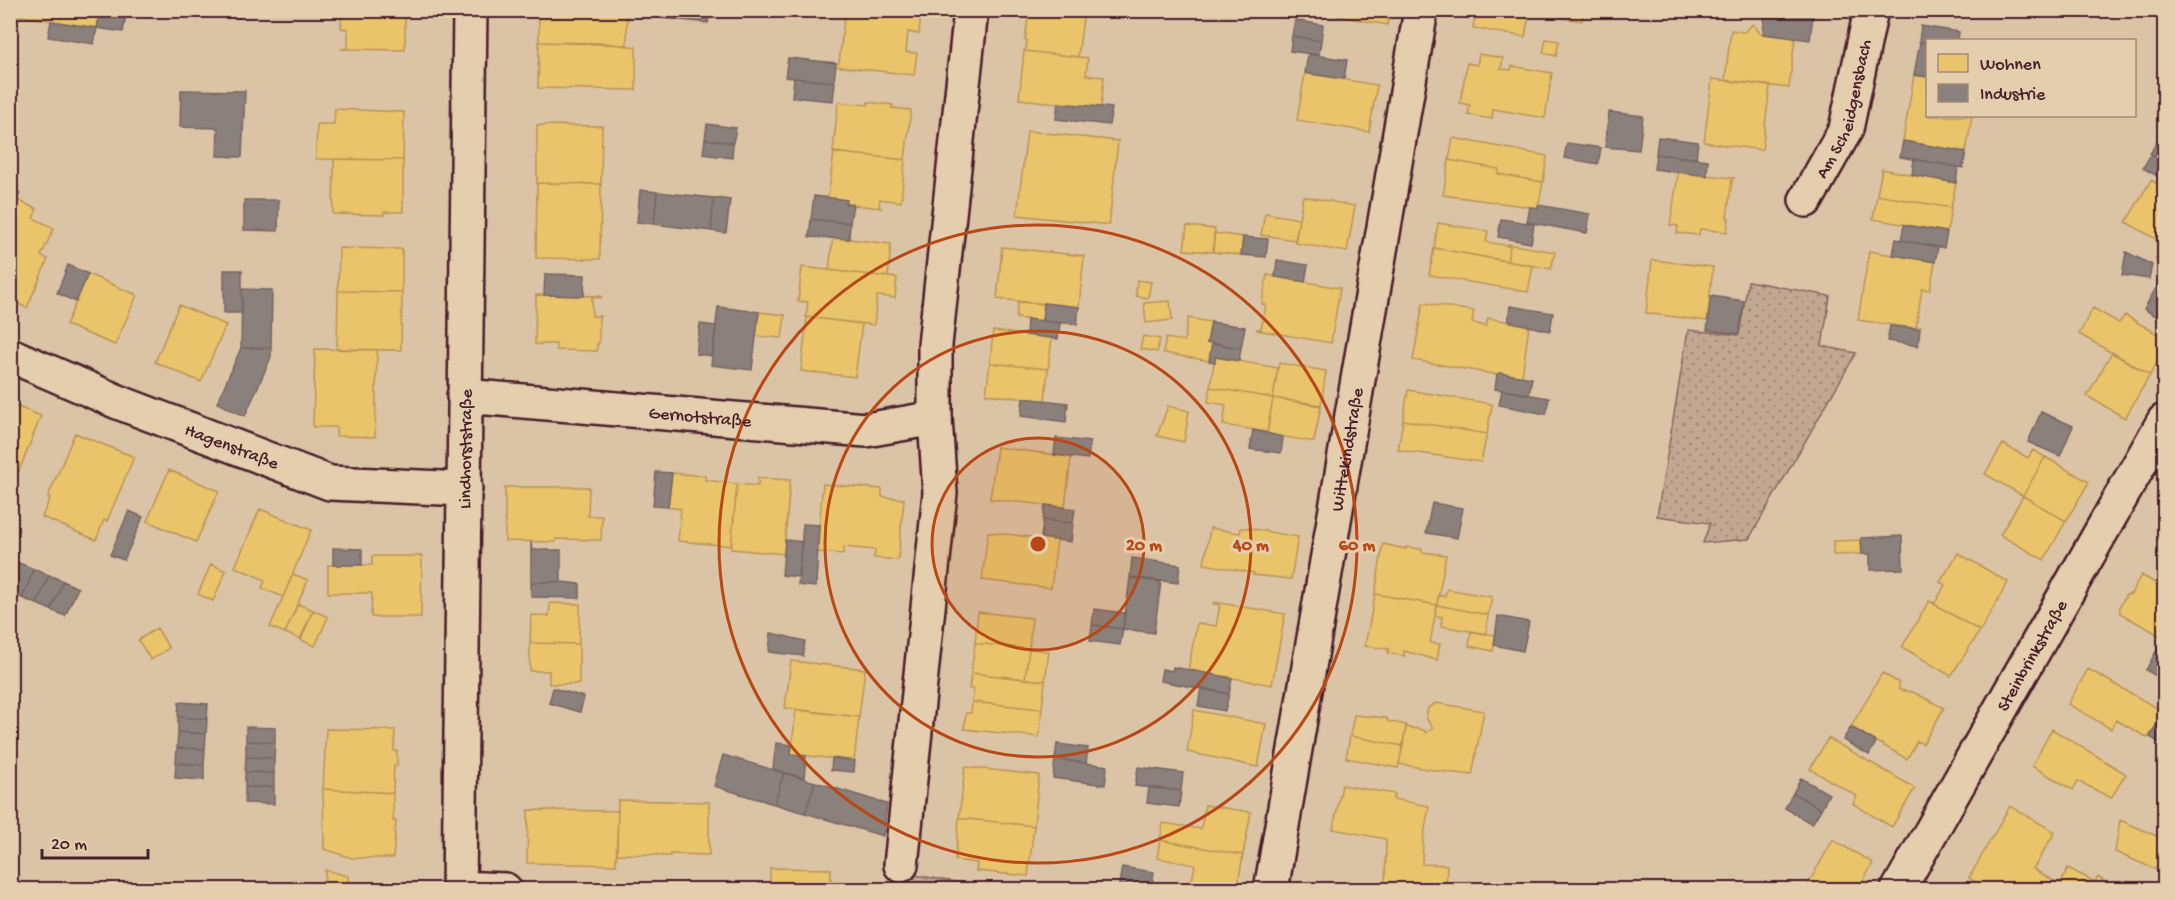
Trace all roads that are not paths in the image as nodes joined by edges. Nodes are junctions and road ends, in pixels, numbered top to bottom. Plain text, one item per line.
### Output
1 (470, 10) edge
2 (971, 10) edge
3 (1421, 10) edge
4 (1871, 10) edge
5 (1806, 200) dead end
6 (10, 355) edge
7 (464, 396) junction
8 (935, 418) junction
9 (2164, 421) edge
10 (2152, 469) edge
11 (465, 489) junction
12 (901, 865) dead end
13 (459, 889) edge
14 (505, 890) edge
15 (1271, 890) edge
16 (1898, 890) edge

1 - 7 street, Lindhorststraße
2 - 8 street
3 - 15 street, Wittekindstraße
4 - 5 street, Am Scheidgensbach
6 - 11 street, Hagenstraße
7 - 8 street, Gernotstraße
7 - 11 street, Lindhorststraße
8 - 12 street
9 - 10 street, Steinbrinkstraße
10 - 16 street, Steinbrinkstraße
11 - 13 street, Lindhorststraße
13 - 14 street, Lindhorststraße

